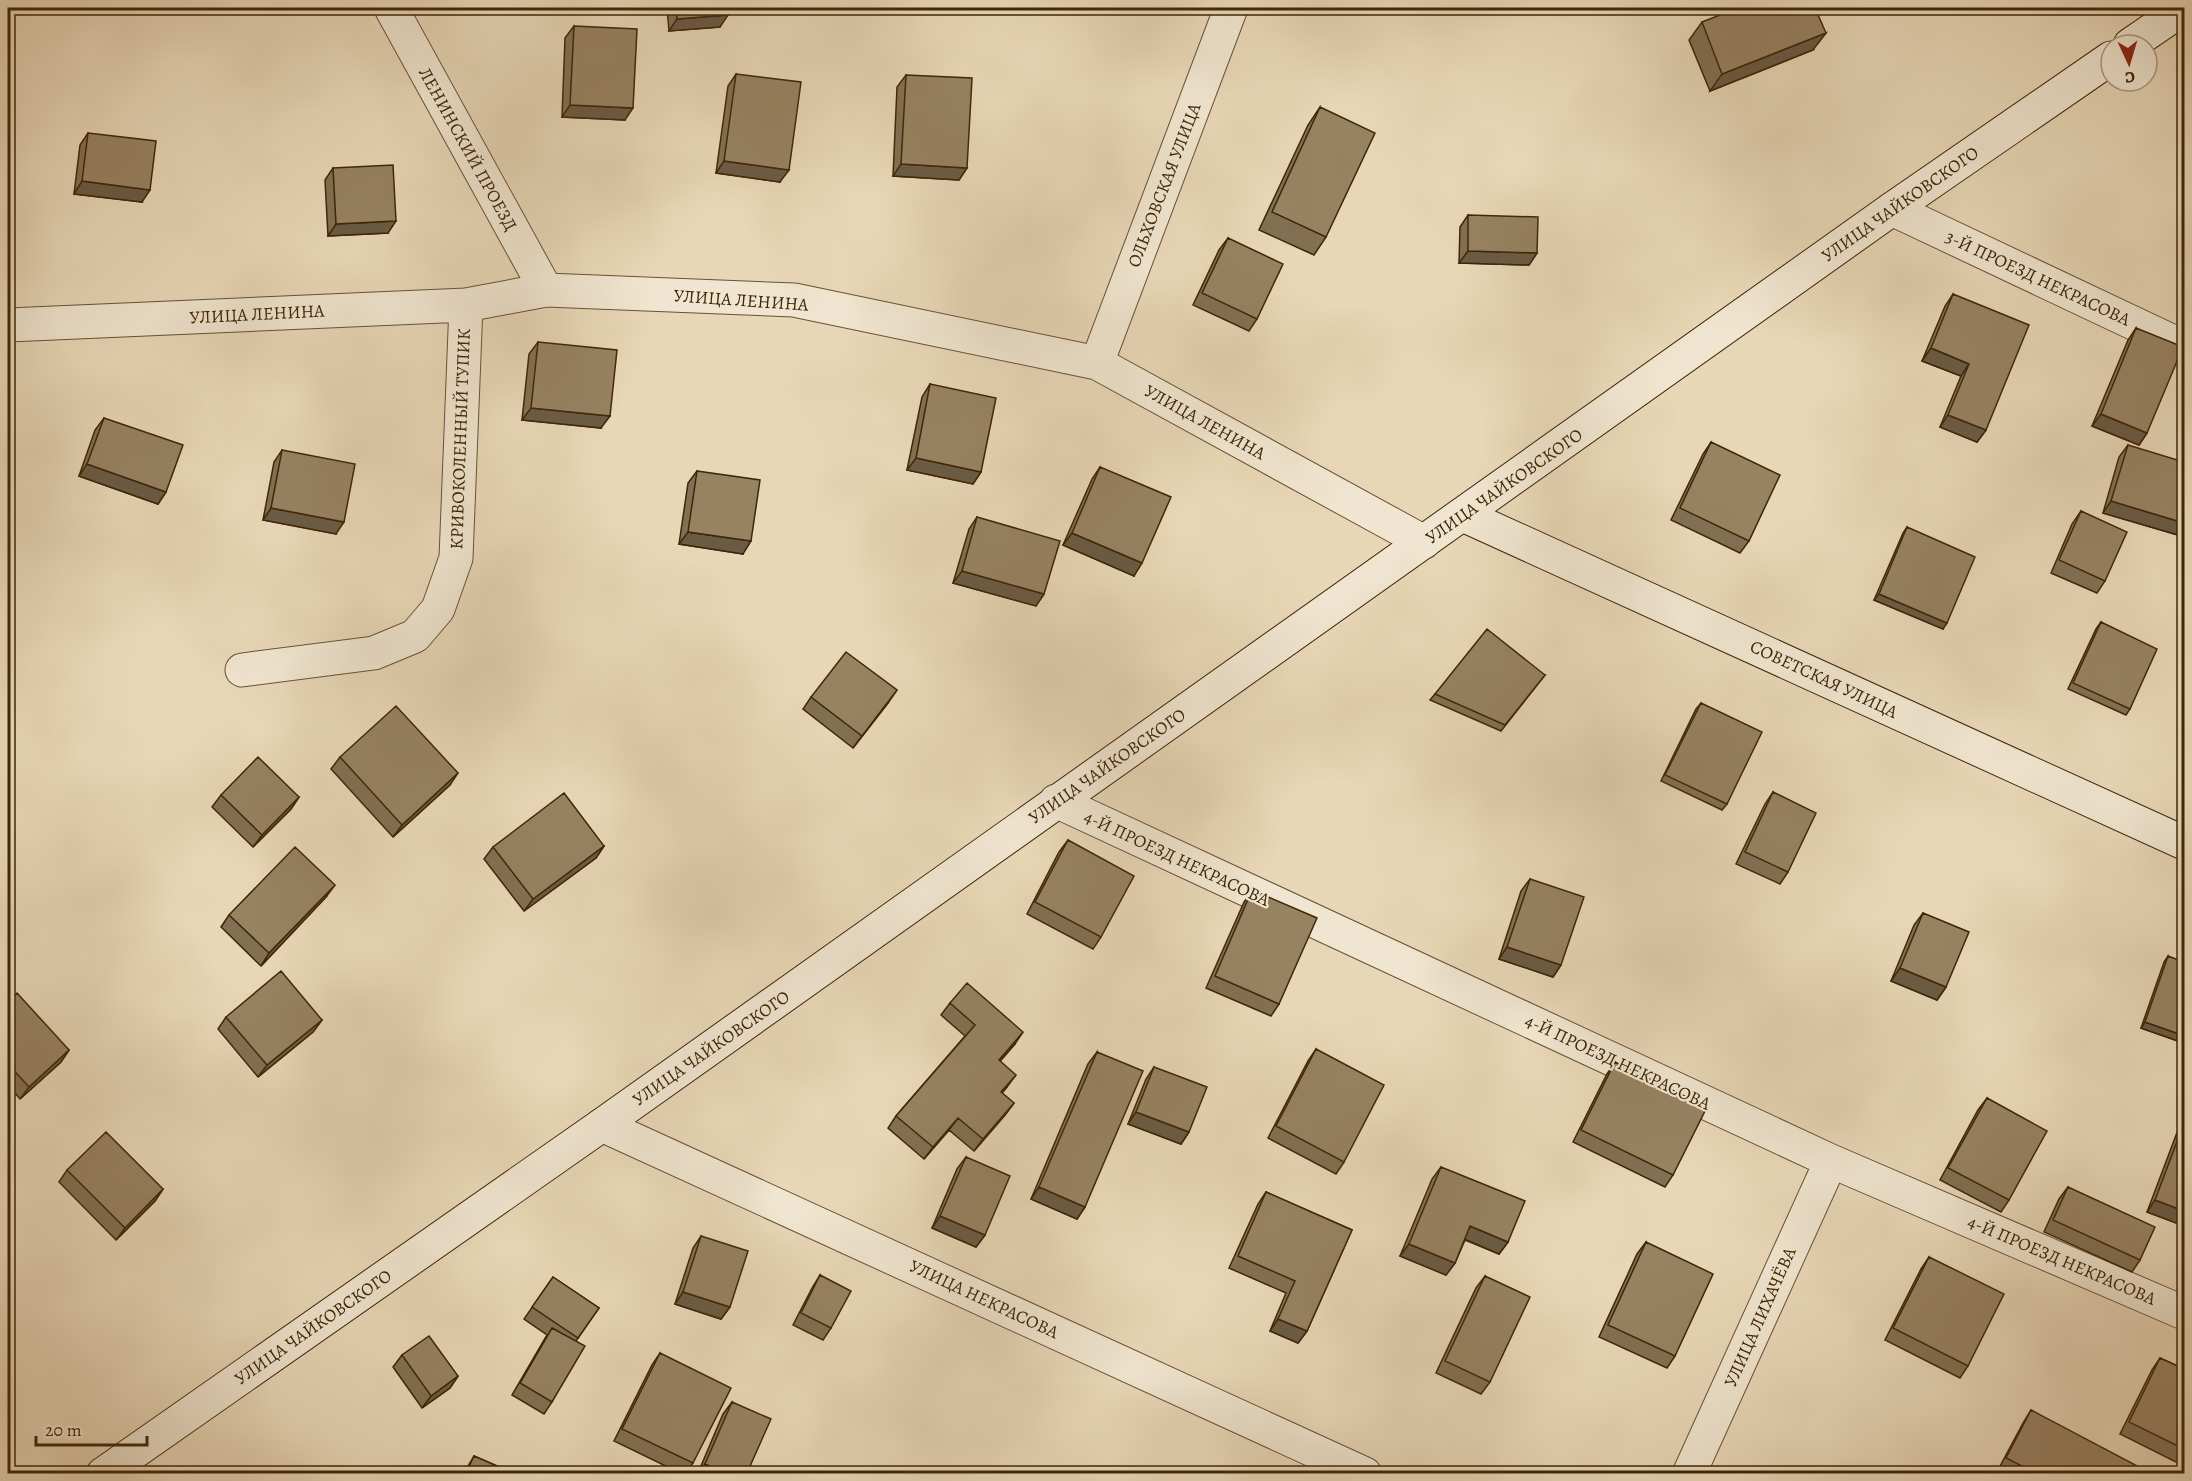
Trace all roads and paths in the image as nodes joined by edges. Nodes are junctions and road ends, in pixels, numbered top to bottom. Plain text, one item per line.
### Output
1 (391, 8) edge
2 (1231, 8) edge
3 (2184, 8) edge
4 (2148, 33) edge
5 (2099, 66) edge
6 (1892, 209) junction
7 (546, 290) junction
8 (466, 305) junction
9 (8, 325) edge
10 (2184, 347) edge
11 (1097, 363) junction
12 (1463, 515) junction
13 (1424, 542) junction
14 (242, 670) dead end
15 (1056, 801) junction
16 (2184, 843) edge
17 (602, 1125) junction
18 (1831, 1161) junction
19 (2184, 1313) edge
20 (103, 1473) edge
21 (1365, 1473) edge
22 (1689, 1473) edge

1 - 7 street, ЛЕНИНСКИЙ ПРОЕЗД
2 - 11 street, ОЛЬХОВСКАЯ УЛИЦА
3 - 4 street
5 - 6 street, УЛИЦА ЧАЙКОВСКОГО
6 - 10 street, 3-Й ПРОЕЗД НЕКРАСОВА
6 - 12 street, УЛИЦА ЧАЙКОВСКОГО
7 - 8 street, УЛИЦА ЛЕНИНА
7 - 11 street, УЛИЦА ЛЕНИНА
8 - 9 street, УЛИЦА ЛЕНИНА
8 - 14 street, КРИВОКОЛЕННЫЙ ТУПИК
11 - 13 street, УЛИЦА ЛЕНИНА
12 - 13 street, УЛИЦА ЧАЙКОВСКОГО
12 - 16 street, СОВЕТСКАЯ УЛИЦА
13 - 15 street, УЛИЦА ЧАЙКОВСКОГО
15 - 17 street, УЛИЦА ЧАЙКОВСКОГО
15 - 18 street, 4-Й ПРОЕЗД НЕКРАСОВА
17 - 20 street, УЛИЦА ЧАЙКОВСКОГО
17 - 21 street, УЛИЦА НЕКРАСОВА
18 - 19 street, 4-Й ПРОЕЗД НЕКРАСОВА
18 - 22 street, УЛИЦА ЛИХАЧЁВА

